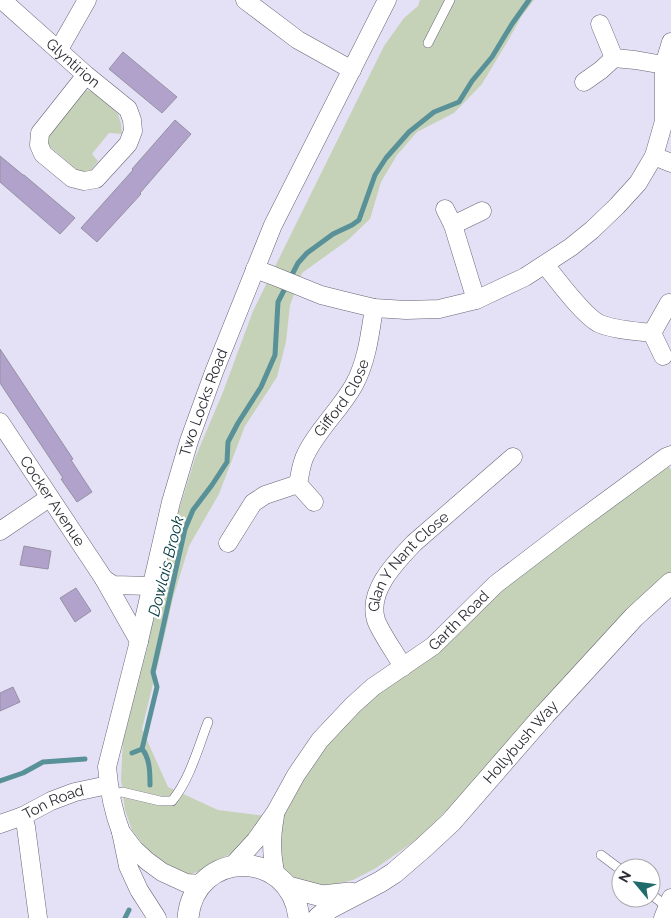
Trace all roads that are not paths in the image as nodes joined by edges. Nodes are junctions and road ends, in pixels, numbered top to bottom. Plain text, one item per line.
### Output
1 (2, 0) edge
2 (87, 0) edge
3 (246, 0) edge
4 (387, 0) edge
5 (450, 0) edge
6 (600, 24) dead end
7 (671, 42) edge
8 (428, 43) dead end
9 (57, 48) junction
10 (614, 58) junction
11 (664, 65) junction
12 (352, 70) junction
13 (86, 75) junction
14 (584, 82) dead end
15 (654, 156) junction
16 (671, 163) edge
17 (445, 209) dead end
18 (482, 211) dead end
19 (454, 225) junction
20 (544, 265) junction
21 (255, 269) junction
22 (476, 300) junction
23 (670, 303) edge
24 (374, 308) junction
25 (652, 334) junction
26 (663, 356) dead end
27 (0, 422) edge
28 (671, 455) edge
29 (513, 457) dead end
30 (298, 484) junction
31 (49, 498) junction
32 (314, 502) dead end
33 (0, 532) edge
34 (228, 543) dead end
35 (104, 579) junction
36 (671, 583) edge
37 (152, 586) junction
38 (139, 641) junction
39 (403, 667) junction
40 (208, 722) dead end
41 (109, 790) junction
42 (276, 813) junction
43 (23, 816) junction
44 (0, 824) edge
45 (120, 832) junction
46 (601, 855) dead end
47 (611, 862) edge
48 (232, 866) junction
49 (282, 882) junction
50 (202, 884) junction
51 (362, 892) junction
52 (38, 918) edge
53 (157, 918) edge
54 (188, 918) edge
55 (299, 918) edge
56 (318, 918) edge

1 - 9 street, Glyntirion
2 - 9 street
3 - 12 street
4 - 12 street, Two Locks Road
5 - 8 lane
6 - 10 street
7 - 11 street
9 - 13 street, Glyntirion
10 - 11 street
10 - 14 street
11 - 15 street
12 - 21 street, Two Locks Road
13 - 13 street, Glyntirion
15 - 16 street
15 - 20 street
17 - 19 street
18 - 19 street
19 - 22 street
20 - 22 street
20 - 25 street
21 - 24 street
21 - 37 street, Two Locks Road
22 - 24 street
23 - 25 street
24 - 30 street, Gifford Close
25 - 26 street
27 - 31 street, Cocker Avenue
28 - 39 street, Garth Road
29 - 39 street, Glan Y Nant Close
30 - 32 street
30 - 34 street
31 - 33 street
31 - 35 street, Cocker Avenue
35 - 37 street
35 - 38 street, Cocker Avenue
36 - 51 street, Hollybush Way
37 - 38 street, Two Locks Road
38 - 41 street, Two Locks Road
39 - 42 street, Garth Road
40 - 41 lane
41 - 43 street, Ton Road
41 - 45 street, Two Locks Road
42 - 48 street, Garth Road
42 - 49 street, Garth Road
43 - 44 street, Ton Road
43 - 52 street
45 - 50 street, Two Locks Road
45 - 53 street, Two Locks Road
46 - 47 lane
48 - 49 street, Hollybush Way
48 - 50 street, Hollybush Way
49 - 51 street, Hollybush Way
49 - 55 street
50 - 54 street, Hollybush Way
51 - 56 street, Hollybush Way

